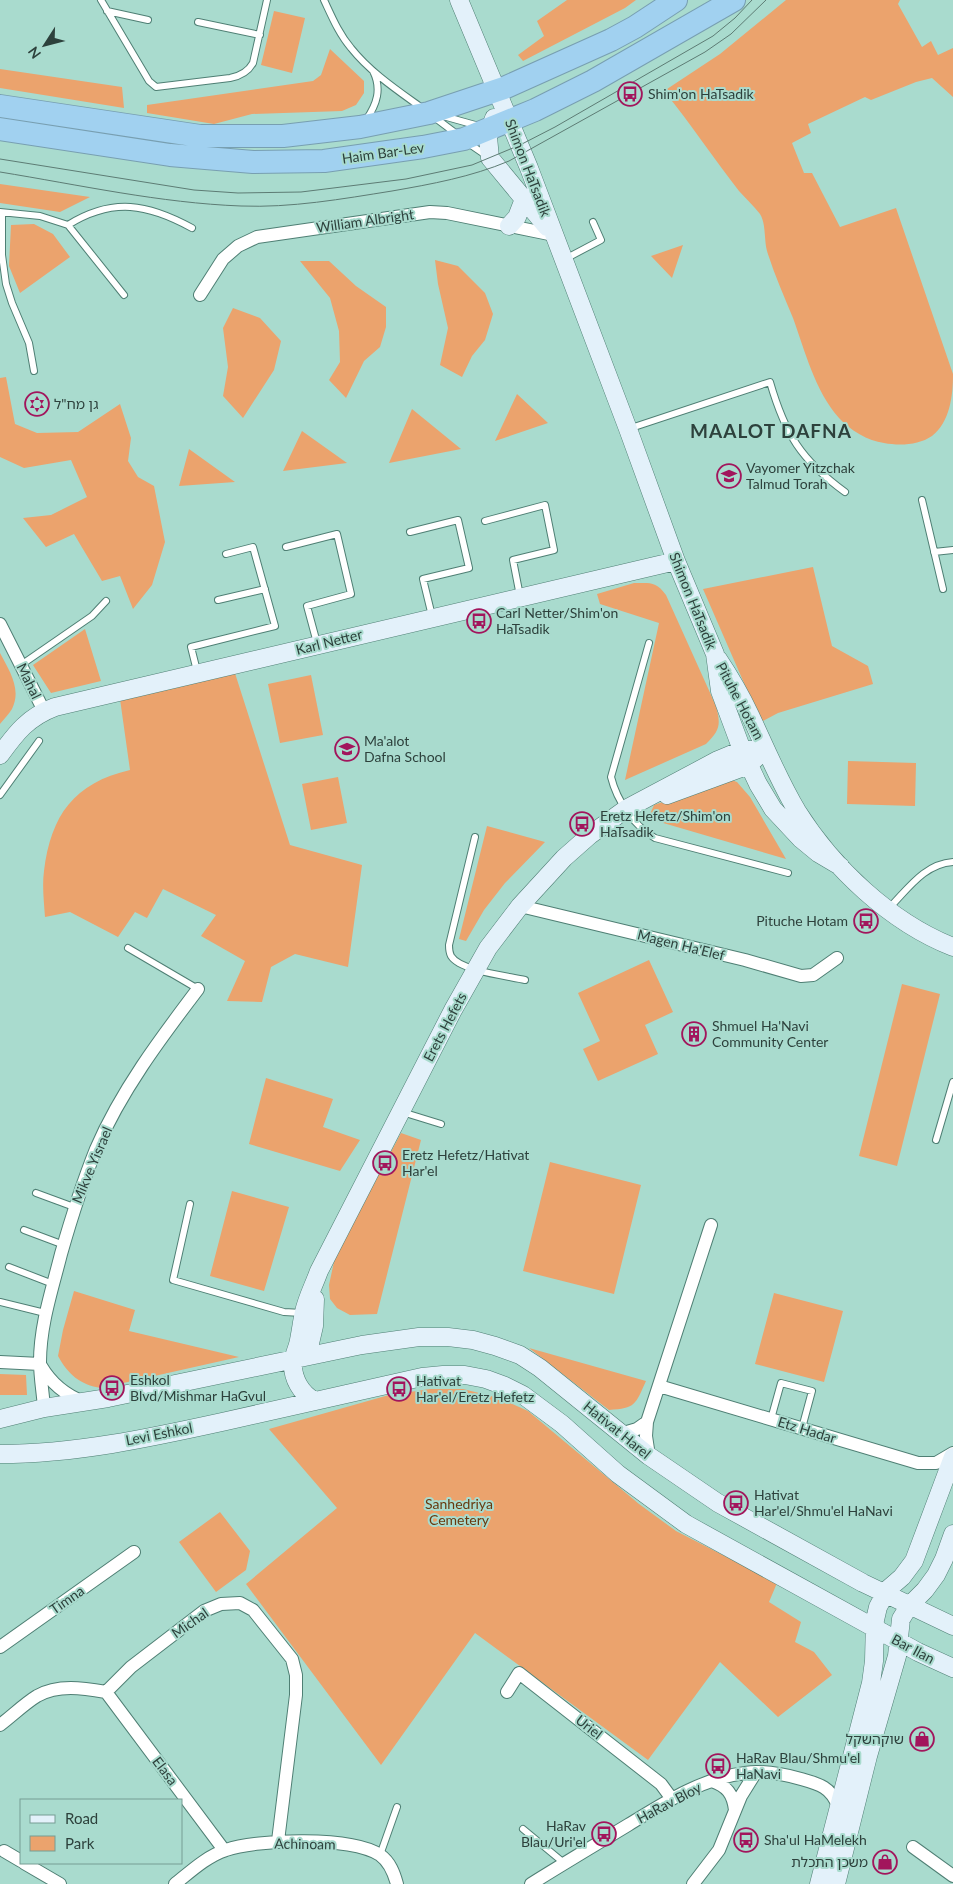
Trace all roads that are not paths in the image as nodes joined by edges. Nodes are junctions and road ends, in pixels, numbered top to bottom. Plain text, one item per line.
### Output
1 (101, 0) edge
2 (267, 0) edge
3 (324, 0) edge
4 (459, 0) edge
5 (676, 0) edge
6 (734, 0) edge
7 (107, 10) junction
8 (148, 20) dead end
9 (198, 22) dead end
10 (260, 35) junction
11 (372, 70) junction
12 (504, 92) junction
13 (0, 106) edge
14 (429, 113) junction
15 (360, 127) junction
16 (0, 129) edge
17 (495, 133) junction
18 (490, 158) junction
19 (524, 200) junction
20 (1, 212) edge
21 (593, 222) dead end
22 (68, 225) junction
23 (509, 226) junction
24 (192, 228) dead end
25 (554, 235) junction
26 (565, 259) junction
27 (124, 295) dead end
28 (200, 295) dead end
29 (34, 371) dead end
30 (628, 429) junction
31 (845, 492) dead end
32 (922, 500) dead end
33 (485, 521) dead end
34 (410, 532) dead end
35 (286, 547) dead end
36 (953, 550) edge
37 (934, 552) junction
38 (226, 554) dead end
39 (676, 561) junction
40 (265, 589) junction
41 (943, 589) dead end
42 (520, 597) junction
43 (218, 600) dead end
44 (106, 601) dead end
45 (432, 617) junction
46 (0, 624) edge
47 (649, 643) dead end
48 (317, 645) junction
49 (715, 654) junction
50 (21, 665) junction
51 (198, 673) junction
52 (44, 711) junction
53 (39, 741) dead end
54 (765, 749) junction
55 (0, 755) edge
56 (746, 758) junction
57 (0, 795) edge
58 (626, 808) junction
59 (476, 837) dead end
60 (953, 862) edge
61 (840, 866) junction
62 (788, 873) dead end
63 (520, 906) junction
64 (888, 910) junction
65 (953, 947) edge
66 (128, 948) dead end
67 (837, 958) dead end
68 (476, 969) junction
69 (525, 980) dead end
70 (198, 989) joint
71 (953, 1082) edge
72 (401, 1112) junction
73 (441, 1124) dead end
74 (936, 1140) dead end
75 (36, 1193) dead end
76 (190, 1204) dead end
77 (74, 1207) junction
78 (710, 1225) dead end
79 (24, 1230) dead end
80 (64, 1245) junction
81 (9, 1267) dead end
82 (314, 1283) junction
83 (53, 1284) junction
84 (0, 1302) edge
85 (45, 1313) junction
86 (304, 1313) junction
87 (300, 1358) junction
88 (0, 1362) edge
89 (40, 1364) junction
90 (297, 1383) junction
91 (659, 1386) junction
92 (315, 1401) junction
93 (86, 1402) junction
94 (288, 1407) junction
95 (0, 1408) edge
96 (44, 1408) junction
97 (0, 1419) edge
98 (771, 1419) junction
99 (647, 1422) junction
100 (802, 1428) junction
101 (620, 1434) junction
102 (953, 1453) edge
103 (0, 1454) edge
104 (649, 1456) junction
105 (953, 1457) edge
106 (953, 1534) edge
107 (134, 1552) dead end
108 (884, 1594) junction
109 (909, 1606) junction
110 (953, 1626) edge
111 (874, 1628) junction
112 (899, 1641) junction
113 (0, 1647) edge
114 (953, 1668) edge
115 (106, 1692) junction
116 (508, 1692) dead end
117 (0, 1725) edge
118 (756, 1772) junction
119 (846, 1774) junction
120 (712, 1781) junction
121 (822, 1785) junction
122 (672, 1799) junction
123 (397, 1806) dead end
124 (838, 1806) junction
125 (735, 1810) junction
126 (523, 1829) dead end
127 (278, 1841) junction
128 (913, 1847) dead end
129 (224, 1850) junction
130 (4, 1851) dead end
131 (380, 1855) junction
132 (20, 1861) edge
133 (564, 1863) junction
134 (25, 1864) edge
135 (953, 1876) edge
136 (60, 1884) edge
137 (175, 1884) edge
138 (398, 1884) edge
139 (531, 1884) edge
140 (693, 1884) edge
141 (819, 1884) edge
142 (836, 1884) edge

1 - 7 lane
2 - 10 lane
3 - 11 lane
4 - 12 street, Shimon HaTsadik
5 - 12 highway, Haim Bar-Lev
6 - 17 highway, Haim Bar-Lev
7 - 8 lane
7 - 10 lane
9 - 10 lane
11 - 14 lane
11 - 15 lane
12 - 14 highway, Haim Bar-Lev
12 - 17 highway
12 - 17 street, Shimon HaTsadik
13 - 15 highway, Haim Bar-Lev
14 - 15 highway, Haim Bar-Lev
14 - 17 lane
14 - 17 lane
16 - 17 highway, Haim Bar-Lev
17 - 18 lane
17 - 18 street, Shimon HaTsadik
17 - 25 street, Shimon HaTsadik
18 - 19 street, Shimon HaTsadik
19 - 23 street
19 - 25 street, Shimon HaTsadik
20 - 22 lane
20 - 29 lane
21 - 26 lane
22 - 24 lane
22 - 27 lane
23 - 25 street, William Albright
23 - 28 street, William Albright
25 - 26 street, Shimon HaTsadik
26 - 30 street, Shimon HaTsadik
30 - 31 lane
30 - 39 street, Shimon HaTsadik
32 - 37 lane
33 - 42 lane
34 - 45 lane
35 - 48 lane
36 - 37 lane
37 - 41 lane
38 - 40 lane
39 - 42 street, Karl Netter
39 - 49 street, Shimon HaTsadik
40 - 43 lane
40 - 51 lane
42 - 45 street, Karl Netter
44 - 50 lane
45 - 48 street, Karl Netter
46 - 50 street, Mahal
47 - 58 lane
48 - 51 street, Karl Netter
49 - 54 street, Pituhe Hotam
49 - 56 street, Shimon HaTsadik
50 - 52 street, Mahal
51 - 52 street, Karl Netter
52 - 55 street, Karl Netter
53 - 57 lane
54 - 56 street, Erets Hefets
54 - 61 street
56 - 58 street, Erets Hefets
56 - 61 street, Shimon HaTsadik
58 - 62 lane
58 - 63 street, Erets Hefets
59 - 68 lane
60 - 64 lane
61 - 64 street
63 - 67 street, Magen Ha'Elef
63 - 68 street, Erets Hefets
64 - 65 street
66 - 70 lane
68 - 69 lane
68 - 72 street, Erets Hefets
70 - 77 street, Mikve Yisrael
71 - 74 lane
72 - 73 lane
72 - 82 street, Erets Hefets
75 - 77 lane
76 - 86 lane
77 - 80 street, Mikve Yisrael
78 - 91 street
79 - 80 lane
80 - 83 street, Mikve Yisrael
81 - 83 lane
82 - 86 street, Erets Hefets
82 - 87 street, Erets Hefets
83 - 85 street, Mikve Yisrael
84 - 85 lane
85 - 89 street, Mikve Yisrael
86 - 87 street, Erets Hefets
87 - 90 street, Erets Hefets
87 - 93 street
87 - 101 street, Hativat Harel
88 - 89 street
89 - 93 street
89 - 96 street, Mikve Yisrael
90 - 92 street
90 - 94 street
91 - 98 street, Etz Hadar
91 - 99 street
92 - 94 street, Levi Eshkol
92 - 111 street
93 - 96 street
94 - 103 street, Levi Eshkol
95 - 96 street
96 - 97 street
98 - 100 street, Etz Hadar
98 - 100 lane
99 - 101 street
99 - 104 street
100 - 102 street, Etz Hadar
101 - 104 street, Hativat Harel
104 - 108 street, Hativat Harel
105 - 108 street
106 - 109 street
107 - 113 street, Timna
108 - 109 street, Hativat Harel
108 - 111 street
109 - 110 street
109 - 112 street
111 - 112 street, Bar Ilan
111 - 119 street
112 - 114 street, Bar Ilan
112 - 142 street
115 - 117 street
115 - 127 street, Michal
115 - 129 street, Elasa
116 - 122 street, Uriel
118 - 120 street, HaRav Bloy
118 - 121 street, HaRav Bloy
118 - 125 street
119 - 121 street
119 - 124 street
120 - 122 street, HaRav Bloy
120 - 125 street
121 - 124 street
122 - 133 street, HaRav Bloy
123 - 131 lane
124 - 141 street
125 - 140 street
126 - 133 lane
127 - 129 street, Achinoam
127 - 131 street, Achinoam
128 - 135 street
129 - 137 street, Achinoam
130 - 132 street
131 - 138 street
133 - 139 street, HaRav Bloy
134 - 136 street

